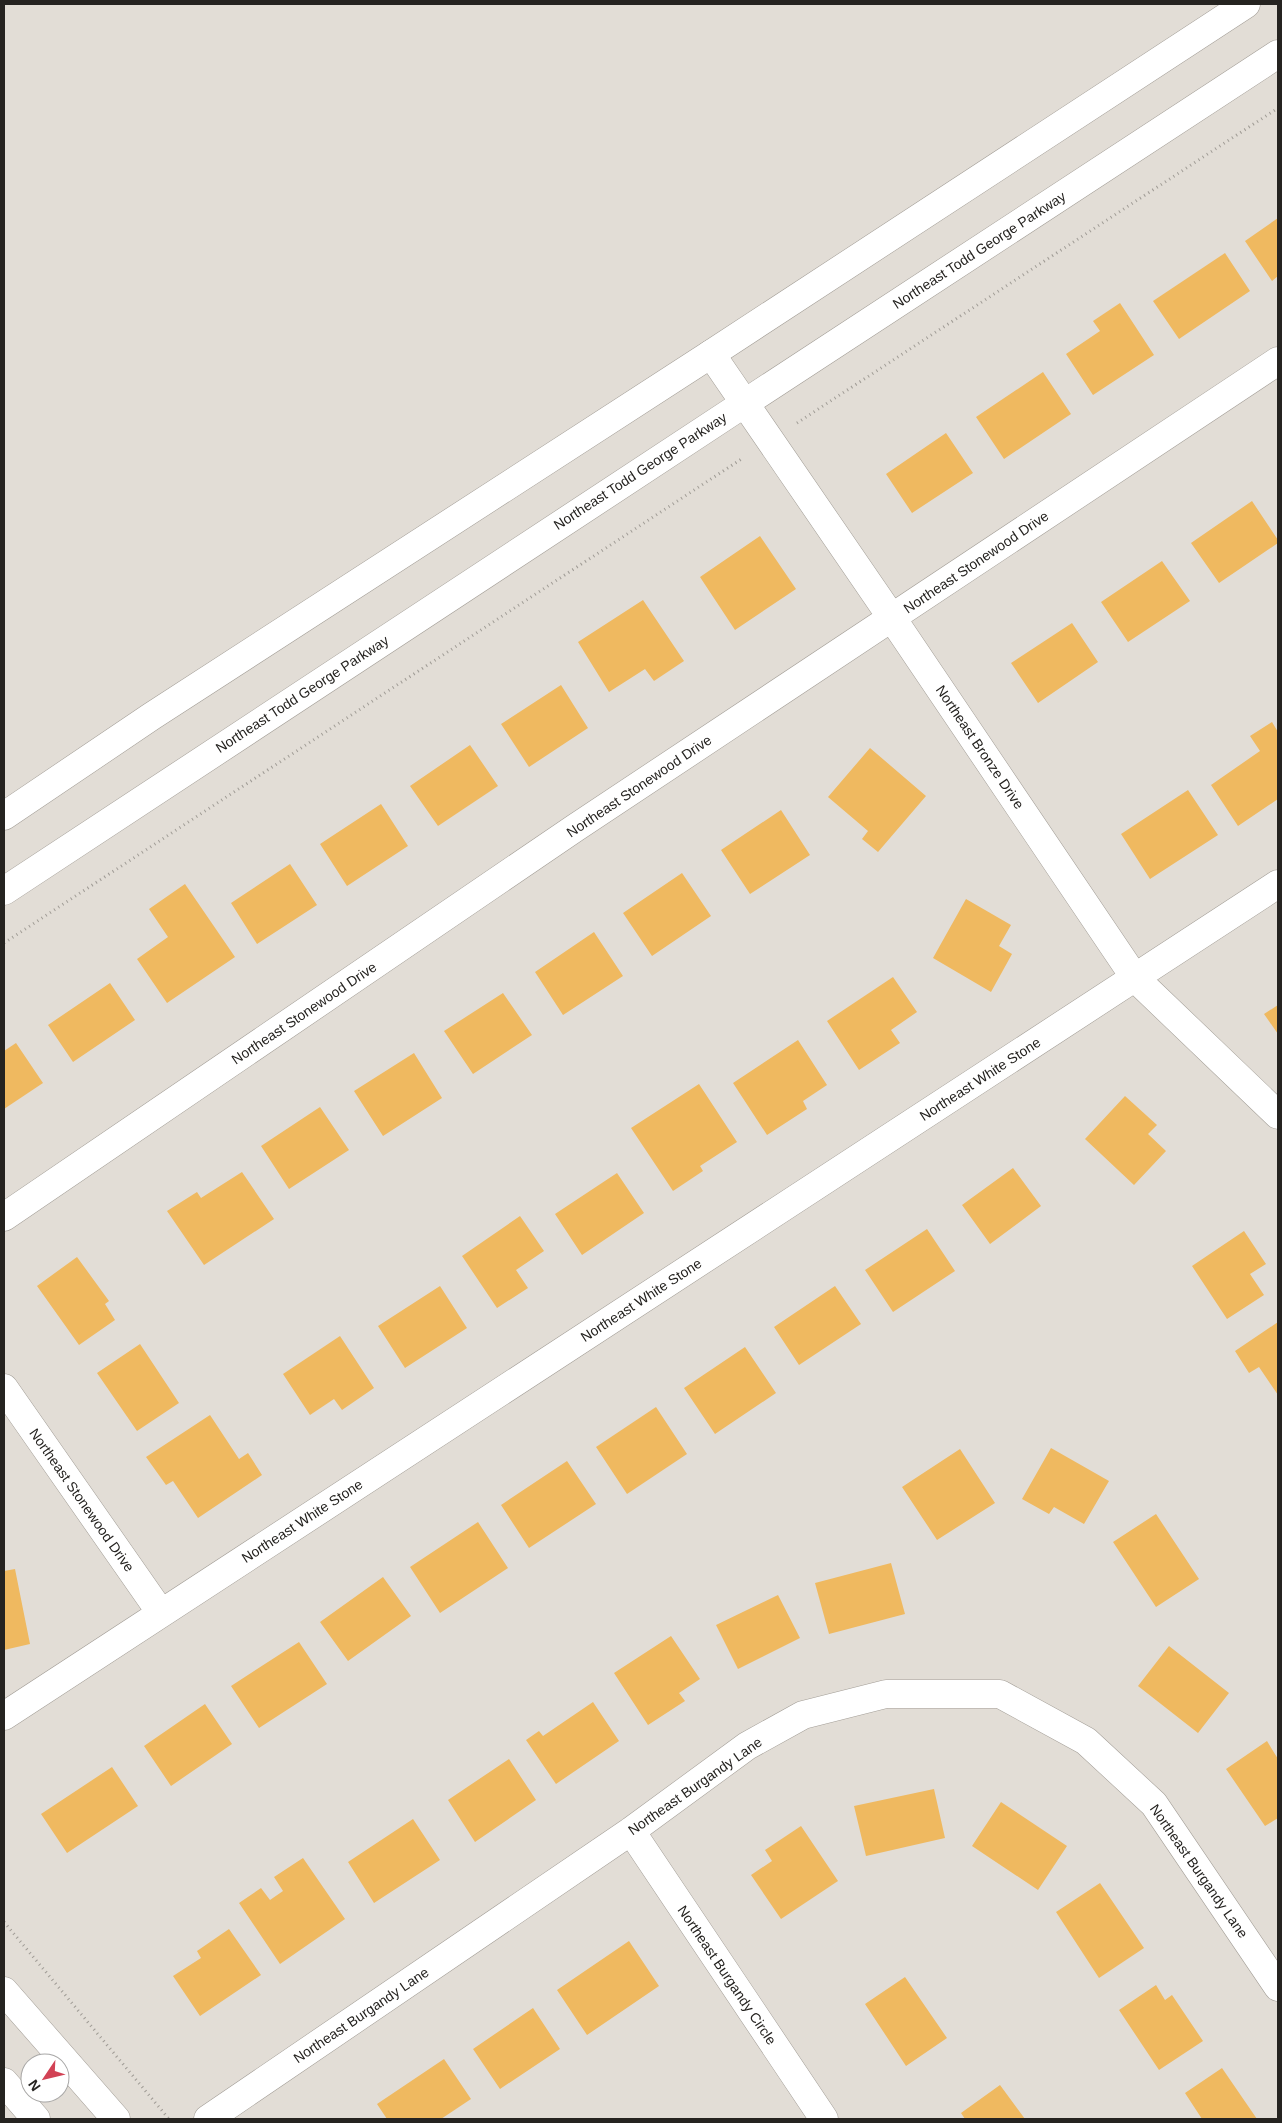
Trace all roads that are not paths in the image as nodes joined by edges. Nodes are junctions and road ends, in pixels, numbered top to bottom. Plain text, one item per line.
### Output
1 (1246, 4) edge
2 (1278, 54) edge
3 (710, 354) junction
4 (1278, 361) edge
5 (744, 403) junction
6 (892, 618) junction
7 (4, 816) edge
8 (1278, 884) edge
9 (4, 891) edge
10 (1135, 978) junction
11 (1278, 1115) edge
12 (4, 1217) edge
13 (4, 1388) edge
14 (161, 1612) junction
15 (4, 1716) edge
16 (631, 1831) junction
17 (1278, 1987) edge
18 (4, 1991) edge
19 (4, 2082) edge
20 (36, 2119) edge
21 (116, 2119) edge
22 (208, 2119) edge
23 (824, 2119) edge

1 - 3 street
2 - 5 street, Northeast Todd George Parkway
3 - 5 street, Northeast Bronze Drive
3 - 7 street
4 - 6 street, Northeast Stonewood Drive
5 - 6 street, Northeast Bronze Drive
5 - 9 street, Northeast Todd George Parkway
6 - 10 street, Northeast Bronze Drive
6 - 12 street, Northeast Stonewood Drive
8 - 10 street, Northeast White Stone
10 - 11 street, Northeast Bronze Drive
10 - 14 street, Northeast White Stone
13 - 14 street, Northeast Stonewood Drive
14 - 15 street, Northeast White Stone
16 - 17 street, Northeast Burgandy Lane
16 - 22 street, Northeast Burgandy Lane
16 - 23 street, Northeast Burgandy Circle
18 - 21 street
19 - 20 street

